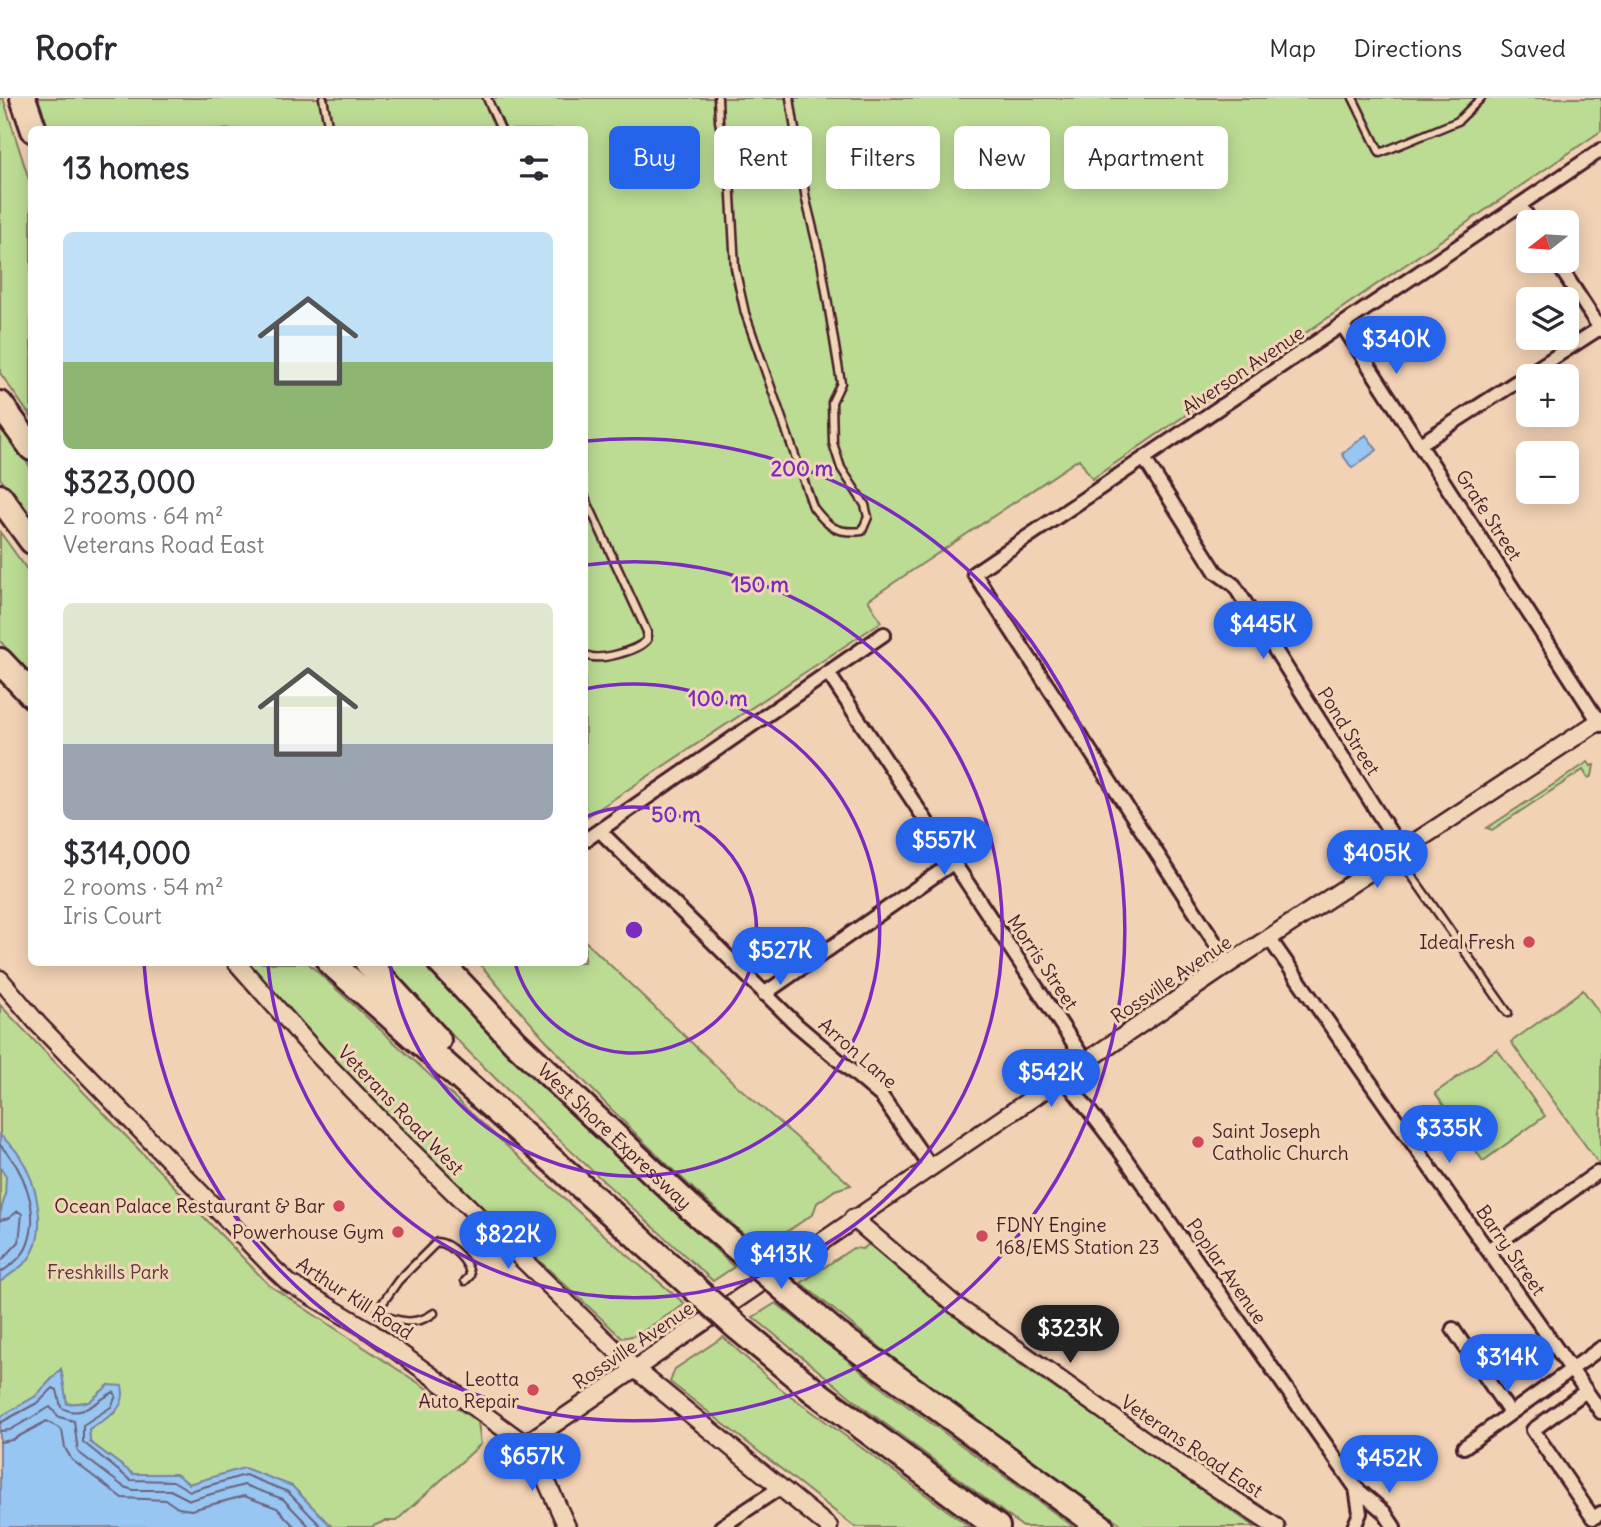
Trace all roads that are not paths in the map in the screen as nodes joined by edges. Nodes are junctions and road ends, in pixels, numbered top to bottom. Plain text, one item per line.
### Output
1 (23, 98) edge
2 (323, 98) edge
3 (487, 98) edge
4 (718, 98) edge
5 (790, 98) edge
6 (1353, 98) edge
7 (1481, 98) edge
8 (33, 126) edge
9 (328, 126) edge
10 (499, 126) edge
11 (1601, 150) edge
12 (1520, 205) junction
13 (1523, 210) edge
14 (1564, 273) edge
15 (1343, 326) junction
16 (1600, 329) edge
17 (0, 404) edge
18 (28, 442) edge
19 (1420, 444) junction
20 (1145, 460) junction
21 (0, 497) edge
22 (588, 504) edge
23 (28, 536) edge
24 (884, 634) dead end
25 (588, 657) edge
26 (0, 663) edge
27 (828, 673) junction
28 (28, 691) edge
29 (28, 701) edge
30 (1600, 722) edge
31 (600, 831) junction
32 (588, 838) edge
33 (1400, 852) junction
34 (954, 862) junction
35 (1269, 938) junction
36 (1229, 964) junction
37 (240, 966) edge
38 (334, 966) edge
39 (371, 966) edge
40 (444, 966) edge
41 (462, 966) edge
42 (0, 979) edge
43 (764, 994) junction
44 (480, 1004) junction
45 (1508, 1013) dead end
46 (1086, 1062) junction
47 (1064, 1078) junction
48 (930, 1166) junction
49 (1599, 1175) edge
50 (853, 1219) junction
51 (638, 1237) junction
52 (1488, 1250) junction
53 (466, 1281) dead end
54 (382, 1304) dead end
55 (434, 1312) dead end
56 (377, 1313) dead end
57 (1452, 1329) dead end
58 (1601, 1348) edge
59 (635, 1369) junction
60 (1571, 1369) junction
61 (1586, 1391) junction
62 (1601, 1412) edge
63 (1510, 1413) junction
64 (525, 1444) junction
65 (1464, 1447) dead end
66 (1356, 1488) junction
67 (778, 1489) junction
68 (1601, 1513) edge
69 (567, 1527) edge
70 (721, 1527) edge
71 (829, 1527) edge
72 (997, 1527) edge
73 (1101, 1527) edge
74 (1276, 1527) edge
75 (1354, 1527) edge
76 (1394, 1527) edge

1 - 8 highway
2 - 9 lane
3 - 10 lane
4 - 5 lane
6 - 7 lane
11 - 12 street, Alverson Avenue
12 - 13 street
12 - 15 street, Alverson Avenue
14 - 16 street
15 - 19 street, Grafe Street
15 - 20 street, Alverson Avenue
16 - 19 street
17 - 18 highway
19 - 30 street, Grafe Street
20 - 33 street, Pond Street
20 - 36 street, Alverson Avenue
21 - 23 highway
22 - 25 lane
24 - 27 street
26 - 28 highway
26 - 29 street
27 - 31 street
27 - 34 street, Morris Street
30 - 33 street, Rossville Avenue
31 - 32 street
31 - 43 street, Arron Lane
33 - 35 street, Rossville Avenue
33 - 45 lane
34 - 43 street
34 - 46 street, Morris Street
35 - 36 street, Rossville Avenue
35 - 52 street, Barry Street
36 - 46 street, Rossville Avenue
37 - 59 street, Veterans Road West
38 - 51 highway
39 - 51 highway
40 - 44 highway, West Shore Expressway
41 - 44 highway
42 - 64 street, Arthur Kill Road
43 - 48 street, Arron Lane
44 - 73 highway, West Shore Expressway, bridge
46 - 47 street, Rossville Avenue
47 - 48 street, Rossville Avenue
47 - 66 street, Poplar Avenue
48 - 50 street, Rossville Avenue
49 - 52 street
50 - 59 street, Rossville Avenue
50 - 74 street, Veterans Road East
51 - 72 highway, bridge
52 - 60 street, Barry Street
53 - 54 lane
55 - 56 lane
57 - 63 street
58 - 60 street
59 - 64 street, Rossville Avenue
59 - 67 street, Veterans Road West
60 - 61 street, Barry Street
60 - 63 street
61 - 62 street, Barry Street
61 - 68 street
63 - 65 street
64 - 69 street, Arthur Kill Road
66 - 75 street
66 - 76 street, Poplar Avenue
67 - 70 street
67 - 71 street, Veterans Road West

